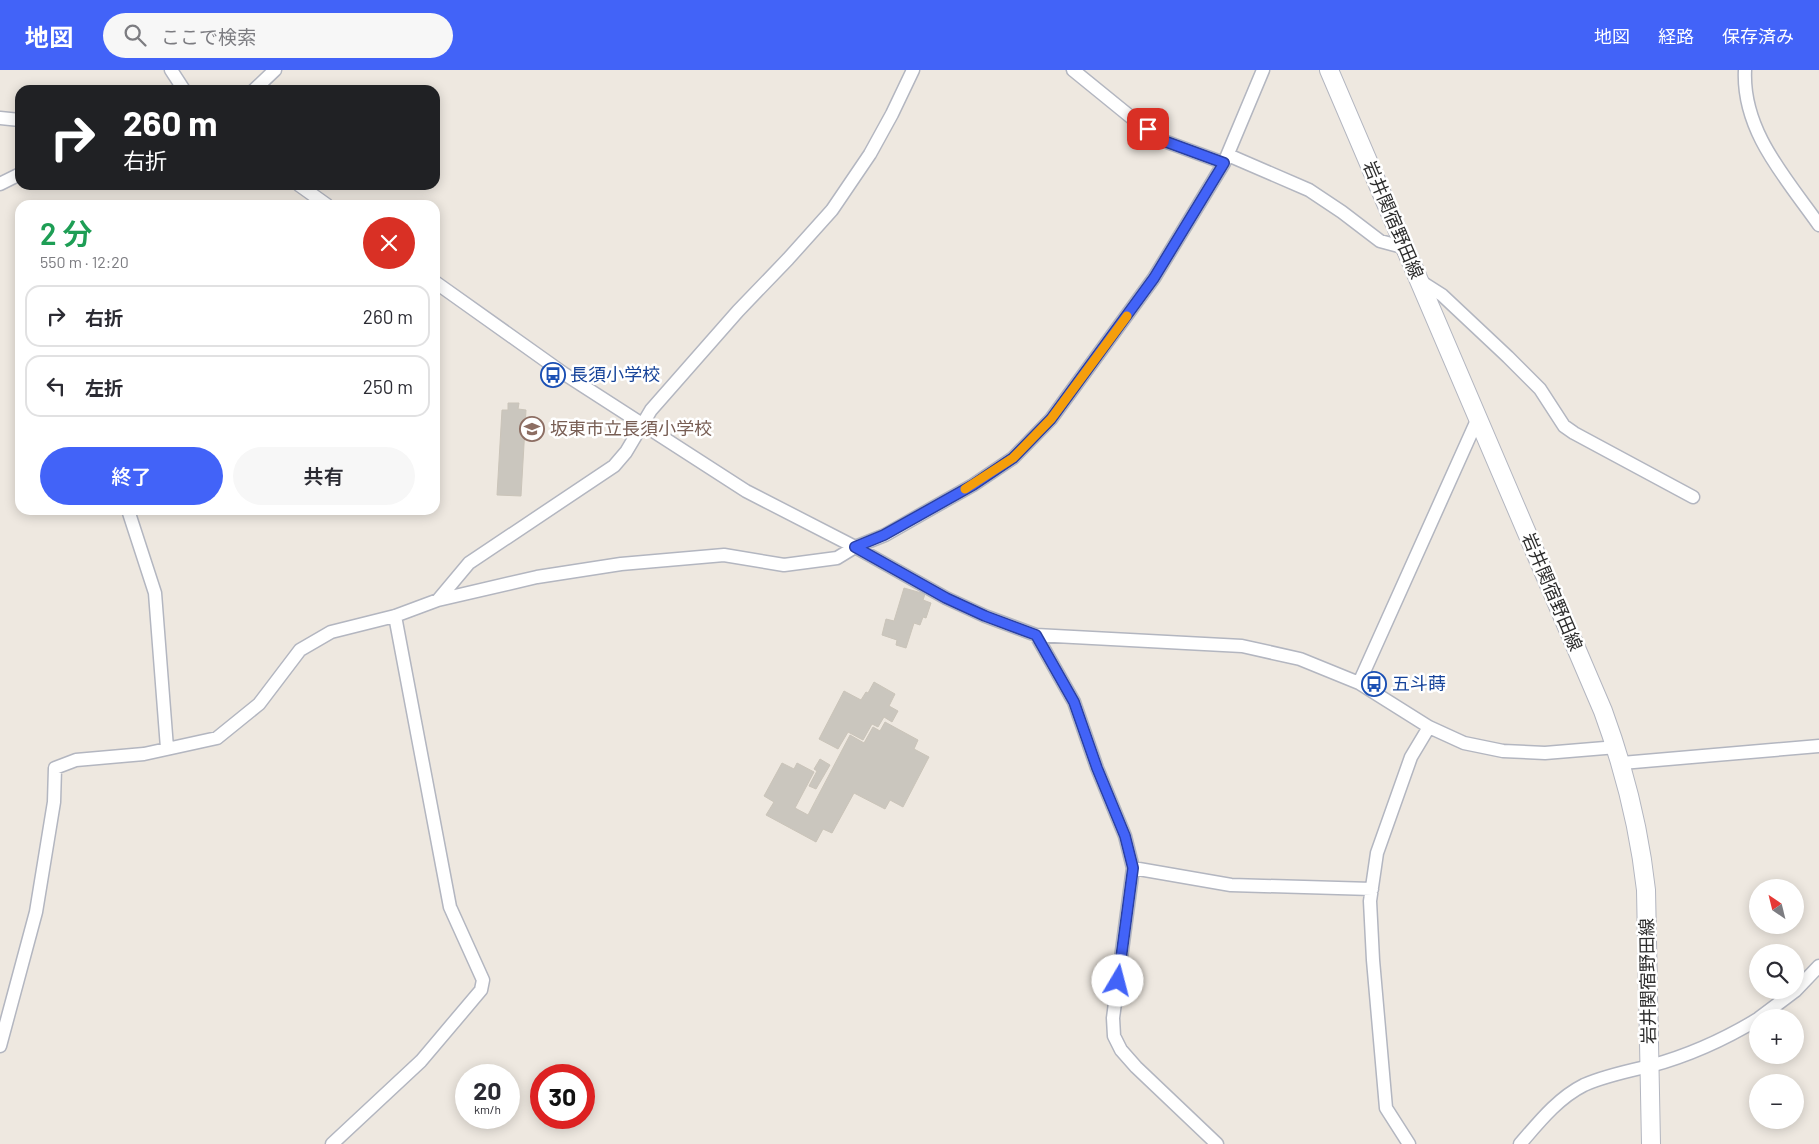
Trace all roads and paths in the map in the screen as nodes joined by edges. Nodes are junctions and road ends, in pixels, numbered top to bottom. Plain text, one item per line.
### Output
1 (171, 70) edge
2 (275, 70) edge
3 (913, 70) edge
4 (1073, 70) edge
5 (1263, 70) edge
6 (1329, 70) edge
7 (1745, 70) edge
8 (181, 85) edge
9 (259, 85) edge
10 (0, 118) edge
11 (15, 120) edge
12 (1226, 159) junction
13 (15, 176) edge
14 (0, 184) edge
15 (305, 190) edge
16 (318, 200) edge
17 (1819, 225) edge
18 (1406, 248) junction
19 (1420, 281) junction
20 (440, 286) edge
21 (1478, 418) junction
22 (642, 424) junction
23 (1693, 497) dead end
24 (130, 515) edge
25 (855, 547) junction
26 (438, 600) junction
27 (395, 616) junction
28 (1036, 635) junction
29 (1359, 684) junction
30 (1429, 727) junction
31 (1819, 746) edge
32 (167, 748) junction
33 (1619, 755) junction
34 (1133, 868) junction
35 (1372, 889) junction
36 (1819, 966) edge
37 (1770, 1009) edge
38 (1749, 1024) edge
39 (0, 1046) edge
40 (1650, 1066) junction
41 (332, 1144) edge
42 (1217, 1144) edge
43 (1409, 1144) edge
44 (1520, 1144) edge
45 (1651, 1144) edge

1 - 8 street
2 - 9 street
3 - 22 street
4 - 12 street
5 - 12 street
6 - 18 main road, 岩井関宿野田線
7 - 17 street
10 - 11 street
12 - 18 street
12 - 25 street
13 - 14 street
15 - 16 street
18 - 19 main road, 岩井関宿野田線
19 - 21 main road, 岩井関宿野田線
19 - 23 street
20 - 22 street
21 - 29 street
21 - 33 main road, 岩井関宿野田線
22 - 25 street
22 - 26 street
24 - 32 street
25 - 26 street
25 - 28 street
26 - 27 street
27 - 32 street
27 - 41 street
28 - 29 street
28 - 34 street
29 - 30 street
30 - 33 street
30 - 35 street
31 - 33 street
32 - 39 street
33 - 40 main road, 岩井関宿野田線
34 - 35 street
34 - 42 street
35 - 43 street
36 - 37 street
38 - 40 street
40 - 44 street
40 - 45 main road, 岩井関宿野田線

